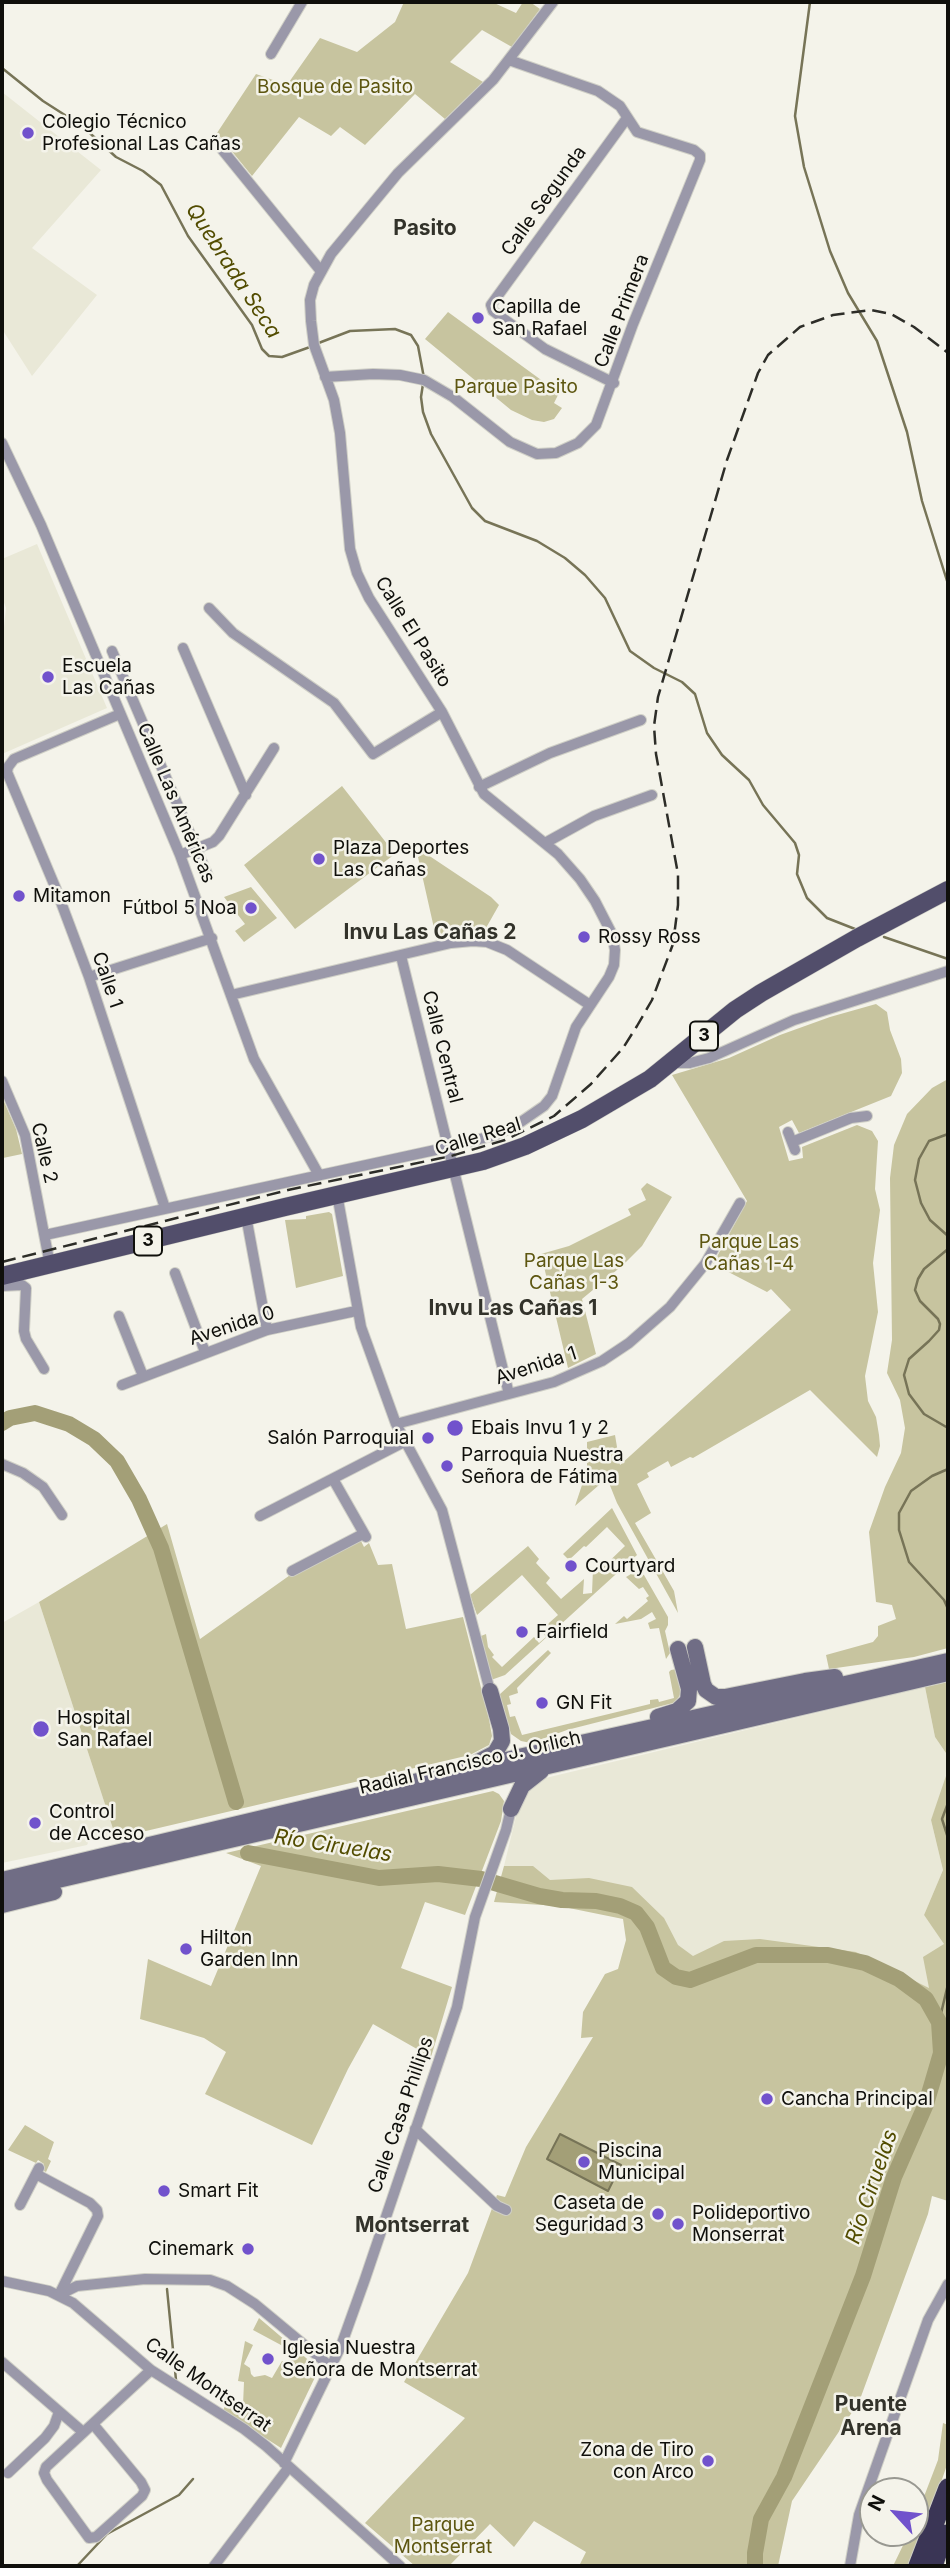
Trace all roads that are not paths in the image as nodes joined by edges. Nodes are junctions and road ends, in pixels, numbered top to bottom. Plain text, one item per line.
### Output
1 (302, 2) edge
2 (552, 2) edge
3 (271, 54) dead end
4 (509, 60) junction
5 (627, 118) junction
6 (216, 142) dead end
7 (320, 270) junction
8 (325, 377) junction
9 (614, 383) junction
10 (2, 443) edge
11 (209, 608) dead end
12 (183, 648) dead end
13 (112, 651) dead end
14 (442, 712) junction
15 (120, 714) junction
16 (641, 720) dead end
17 (148, 737) junction
18 (132, 743) junction
19 (274, 748) dead end
20 (480, 787) junction
21 (246, 795) junction
22 (652, 795) dead end
23 (545, 843) junction
24 (197, 848) junction
25 (180, 855) junction
26 (208, 876) dead end
27 (948, 890) edge
28 (212, 938) junction
29 (401, 956) junction
30 (948, 971) edge
31 (89, 978) junction
32 (231, 995) junction
33 (590, 1005) junction
34 (672, 1063) junction
35 (2, 1081) edge
36 (867, 1116) dead end
37 (792, 1141) dead end
38 (449, 1147) junction
39 (454, 1168) junction
40 (319, 1175) junction
41 (337, 1195) junction
42 (740, 1203) dead end
43 (165, 1208) junction
44 (246, 1216) junction
45 (45, 1235) junction
46 (50, 1265) junction
47 (176, 1273) dead end
48 (2, 1276) edge
49 (2, 1286) edge
50 (356, 1311) junction
51 (119, 1316) dead end
52 (267, 1330) junction
53 (205, 1352) junction
54 (44, 1369) dead end
55 (143, 1376) junction
56 (122, 1385) dead end
57 (509, 1394) junction
58 (396, 1424) junction
59 (404, 1441) junction
60 (2, 1464) edge
61 (333, 1479) junction
62 (62, 1515) dead end
63 (260, 1516) dead end
64 (292, 1571) dead end
65 (695, 1647) dead end
66 (678, 1649) dead end
67 (948, 1661) edge
68 (928, 1665) junction
69 (948, 1673) edge
70 (490, 1691) joint
71 (523, 1756) junction
72 (548, 1766) junction
73 (448, 1774) junction
74 (492, 1779) junction
75 (511, 1809) junction
76 (271, 1823) junction
77 (2, 1871) edge
78 (2, 1880) edge
79 (2, 1893) edge
80 (2, 1905) edge
81 (415, 2129) junction
82 (20, 2205) dead end
83 (506, 2210) dead end
84 (2, 2281) edge
85 (948, 2284) edge
86 (59, 2295) junction
87 (2, 2362) edge
88 (331, 2367) junction
89 (151, 2370) junction
90 (59, 2412) junction
91 (93, 2424) junction
92 (54, 2426) junction
93 (83, 2432) junction
94 (72, 2442) junction
95 (286, 2465) junction
96 (8, 2473) dead end
97 (948, 2488) edge
98 (948, 2520) edge
99 (214, 2566) edge
100 (400, 2566) edge
101 (850, 2566) edge
102 (918, 2566) edge
103 (933, 2566) edge

1 - 3 street
2 - 4 street, Calle El Pasito
4 - 5 street
4 - 7 street, Calle El Pasito
5 - 9 street, Calle Primera
5 - 9 street, Calle Segunda
6 - 7 street
7 - 8 street, Calle El Pasito
8 - 9 street, Calle Primera
8 - 14 street, Calle El Pasito
10 - 15 street, Calle Las Américas
11 - 14 street
12 - 21 street
13 - 17 street, Calle Las Américas
14 - 20 street, Calle El Pasito
15 - 18 street, Calle Las Américas
15 - 31 street, Calle 1
16 - 20 street
17 - 18 street
17 - 24 street, Calle Las Américas
18 - 25 street, Calle Las Américas
19 - 21 street
20 - 23 street, Calle El Pasito
21 - 24 street
22 - 23 street
23 - 33 street, Calle El Pasito
24 - 25 street
24 - 26 street, Calle Las Américas
25 - 28 street, Calle Las Américas
27 - 34 main road, Calle Real / 3
28 - 31 street
28 - 32 street, Calle Las Américas
29 - 32 street
29 - 33 street
29 - 38 street, Calle Central
30 - 34 street
31 - 43 street, Calle 1
32 - 40 street, Calle Las Américas
33 - 38 street, Calle El Pasito
34 - 39 main road, Calle Real / 3
35 - 45 street, Calle 2
36 - 37 street
38 - 39 street, Calle Central
38 - 40 street, Calle El Pasito
39 - 41 main road, Calle Real / 3
39 - 57 street
40 - 43 street
41 - 44 main road, Calle Real / 3
41 - 50 street
42 - 57 street, Avenida 1
43 - 45 street
44 - 46 main road, Calle Real / 3
44 - 52 street
45 - 46 street, Calle 2
46 - 48 main road, Calle Real / 3
47 - 53 street
49 - 54 street
50 - 52 street, Avenida 0
50 - 58 street
51 - 55 street
52 - 53 street, Avenida 0
53 - 55 street, Avenida 0
55 - 56 street, Avenida 0
57 - 58 street, Avenida 1
58 - 59 street
59 - 61 street
59 - 70 street
60 - 62 street
61 - 63 street
61 - 64 street
65 - 68 main road
66 - 71 main road
67 - 68 main road, Radial Francisco J. Orlich
68 - 71 main road, Radial Francisco J. Orlich
69 - 72 main road, Radial Francisco J. Orlich
70 - 73 main road
71 - 73 main road, Radial Francisco J. Orlich
72 - 74 main road, Radial Francisco J. Orlich
72 - 75 main road
73 - 76 main road, Radial Francisco J. Orlich
74 - 75 main road
74 - 76 main road, Radial Francisco J. Orlich
75 - 81 street, Calle Casa Phillips
76 - 77 main road
76 - 78 main road, Radial Francisco J. Orlich
76 - 79 main road, Radial Francisco J. Orlich
76 - 80 main road
81 - 83 street
81 - 88 street, Calle Casa Phillips
82 - 86 street
84 - 86 street, Calle Montserrat
85 - 101 street
86 - 88 street
86 - 89 street, Calle Montserrat
87 - 90 street
88 - 95 street, Calle Casa Phillips
89 - 91 street
89 - 95 street, Calle Montserrat
90 - 92 street
90 - 93 street
91 - 93 street
91 - 94 street
92 - 94 street
92 - 96 street
93 - 94 street
95 - 99 street, Calle Casa Phillips
95 - 100 street, Calle Montserrat
97 - 102 highway
98 - 103 highway

